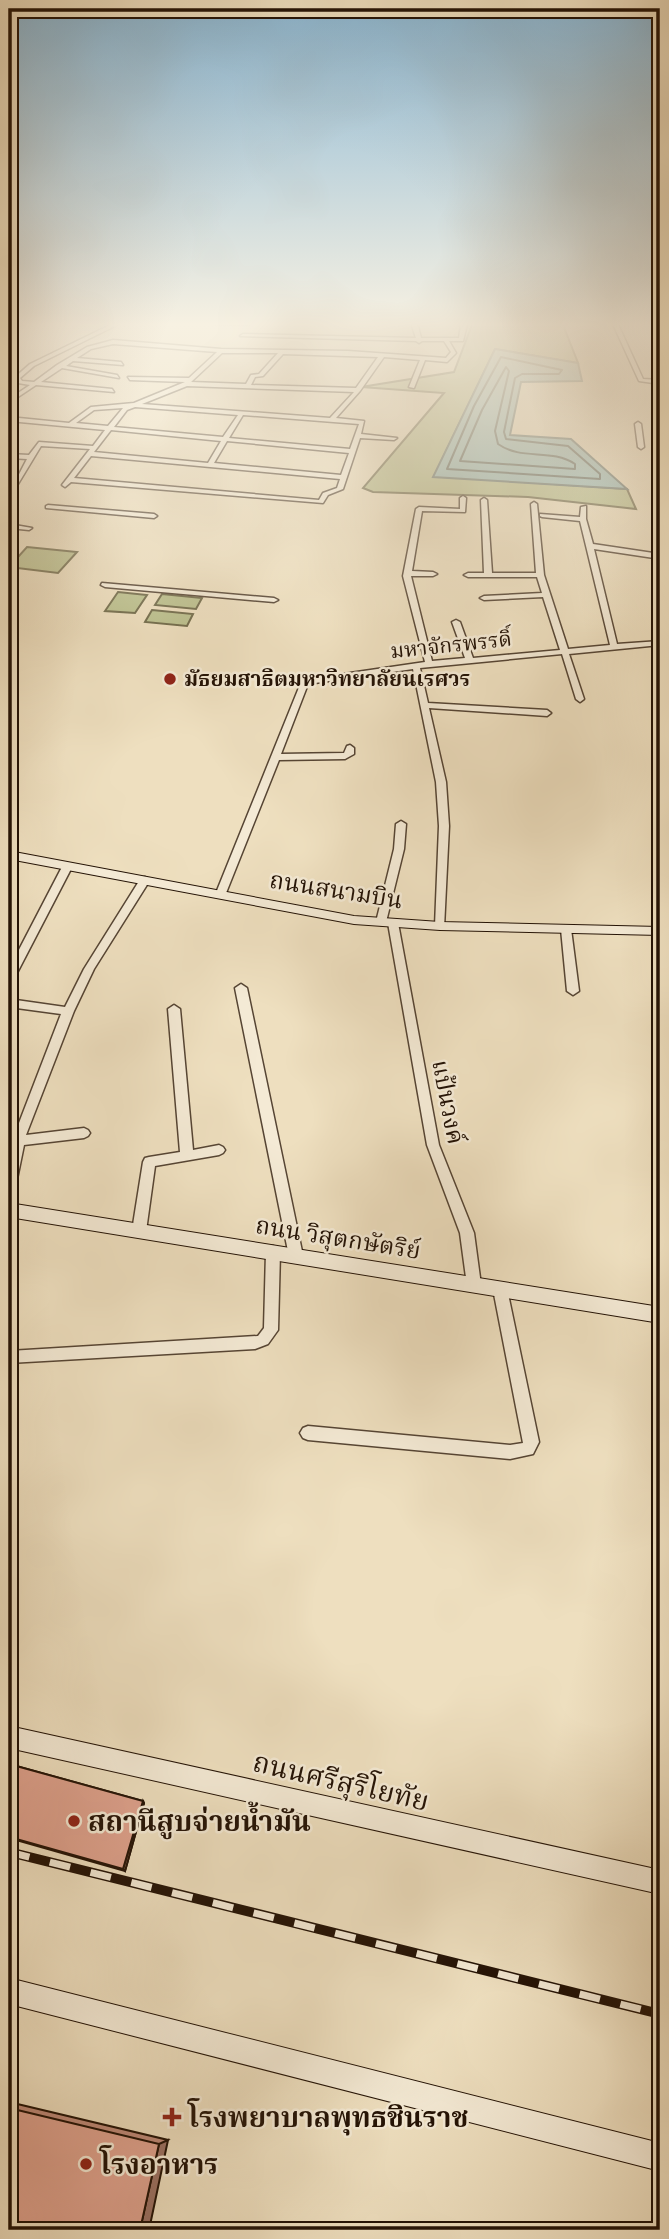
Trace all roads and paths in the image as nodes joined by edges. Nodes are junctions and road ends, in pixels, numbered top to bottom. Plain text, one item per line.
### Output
1 (54, 426) edge
2 (85, 426) edge
3 (112, 426) edge
4 (233, 426) edge
5 (361, 426) edge
6 (638, 426) edge
7 (110, 429) junction
8 (359, 436) junction
9 (394, 438) dead end
10 (225, 439) junction
11 (39, 444) junction
12 (642, 447) dead end
13 (93, 451) junction
14 (352, 452) junction
15 (9, 456) edge
16 (30, 457) junction
17 (210, 464) junction
18 (343, 477) junction
19 (16, 483) dead end
20 (463, 499) dead end
21 (484, 500) dead end
22 (534, 504) dead end
23 (584, 507) dead end
24 (48, 508) dead end
25 (542, 515) dead end
26 (154, 516) dead end
27 (583, 519) junction
28 (9, 526) edge
29 (29, 528) dead end
30 (591, 546) junction
31 (408, 573) junction
32 (433, 574) dead end
33 (468, 575) dead end
34 (488, 575) junction
35 (540, 575) junction
36 (659, 580) edge
37 (105, 585) dead end
38 (547, 595) junction
39 (484, 598) dead end
40 (274, 600) dead end
41 (456, 622) dead end
42 (660, 643) edge
43 (614, 647) junction
44 (567, 652) junction
45 (470, 660) junction
46 (429, 664) junction
47 (416, 666) junction
48 (580, 699) dead end
49 (426, 705) junction
50 (547, 713) dead end
51 (350, 748) dead end
52 (275, 757) junction
53 (401, 824) dead end
54 (9, 855) edge
55 (67, 867) junction
56 (145, 880) junction
57 (221, 893) junction
58 (387, 923) junction
59 (440, 926) junction
60 (566, 929) junction
61 (660, 931) edge
62 (12, 973) dead end
63 (241, 988) dead end
64 (573, 992) dead end
65 (9, 1003) edge
66 (174, 1009) dead end
67 (68, 1011) junction
68 (84, 1133) dead end
69 (19, 1142) junction
70 (219, 1150) dead end
71 (187, 1155) junction
72 (9, 1189) edge
73 (9, 1210) edge
74 (139, 1231) junction
75 (273, 1252) junction
76 (296, 1256) junction
77 (474, 1285) junction
78 (500, 1289) junction
79 (660, 1315) edge
80 (9, 1357) edge
81 (308, 1433) dead end
82 (9, 1737) edge
83 (660, 1882) edge
84 (9, 1991) edge
85 (660, 2157) edge

1 - 11 street
2 - 7 street
3 - 7 street
4 - 10 street
5 - 8 street
6 - 12 street
7 - 10 street
7 - 13 street
8 - 9 street
8 - 14 street
10 - 14 street
10 - 17 street
11 - 13 street
11 - 16 street
13 - 17 street
13 - 18 street
14 - 18 street
15 - 16 street
16 - 19 street
17 - 18 street
20 - 31 street
21 - 34 street
22 - 35 street
23 - 27 street
24 - 26 street
25 - 27 street
27 - 30 street
28 - 29 street
30 - 36 street
30 - 43 street
31 - 32 street
31 - 46 street
33 - 34 street
34 - 35 street
35 - 38 street
37 - 40 street
38 - 39 street
38 - 44 street
41 - 45 street
42 - 43 street, มหาจักรพรรดิ์
43 - 44 street, มหาจักรพรรดิ์
44 - 45 street, มหาจักรพรรดิ์
44 - 48 street
45 - 46 street, มหาจักรพรรดิ์
46 - 47 street, มหาจักรพรรดิ์
47 - 49 street
47 - 52 street, มหาจักรพรรดิ์
49 - 50 street
49 - 59 street
51 - 52 street
52 - 57 street, มหาจักรพรรดิ์
53 - 58 street
54 - 55 street, ถนนสนามบิน
55 - 56 street, ถนนสนามบิน
55 - 62 street
56 - 57 street, ถนนสนามบิน
56 - 67 street
57 - 58 street, ถนนสนามบิน
58 - 59 street, ถนนสนามบิน
58 - 77 street, แป้นวงค์
59 - 60 street, ถนนสนามบิน
60 - 61 street, ถนนสนามบิน
60 - 64 street
63 - 76 street
65 - 67 street
66 - 71 street
67 - 69 street
68 - 69 street
69 - 72 street
70 - 71 street
71 - 74 street
73 - 74 street, ถนน วิสุตกษัตริย์
74 - 75 street, ถนน วิสุตกษัตริย์
75 - 76 street, ถนน วิสุตกษัตริย์
75 - 80 street
76 - 77 street, ถนน วิสุตกษัตริย์
77 - 78 street, ถนน วิสุตกษัตริย์
78 - 79 street, ถนน วิสุตกษัตริย์
78 - 81 street
82 - 83 street, ถนนศรีสุริโยทัย
84 - 85 street

